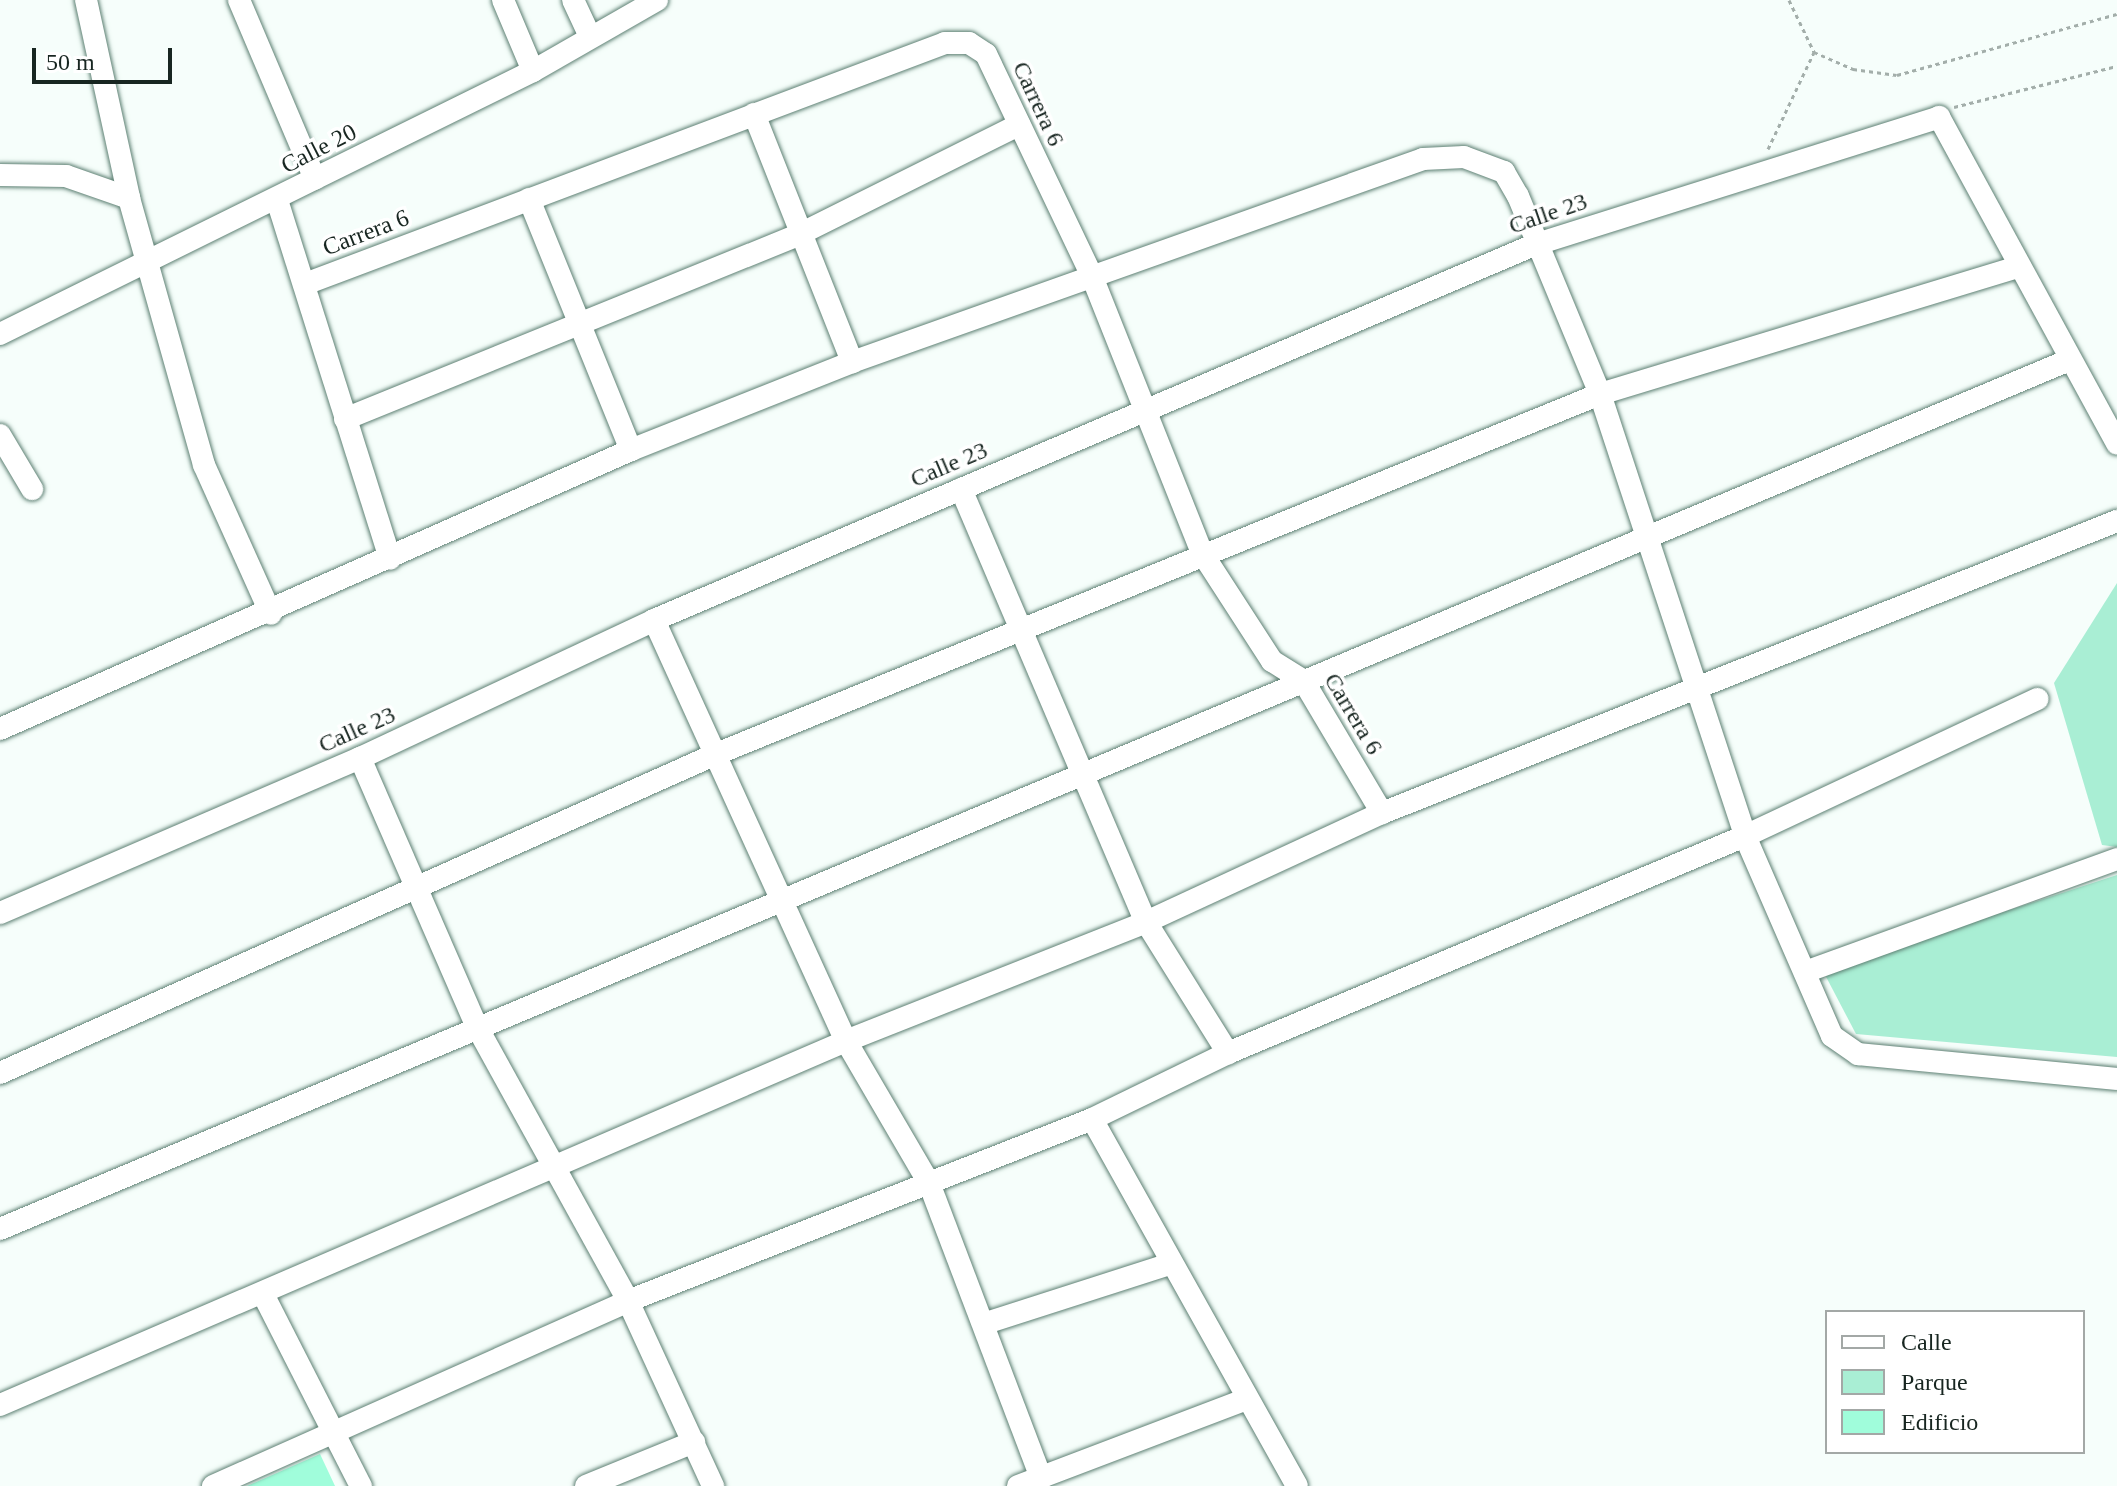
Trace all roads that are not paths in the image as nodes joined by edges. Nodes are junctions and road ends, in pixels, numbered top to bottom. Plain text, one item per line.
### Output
1 (86, 0) edge
2 (239, 0) edge
3 (503, 0) edge
4 (573, 0) edge
5 (657, 0) edge
6 (590, 36) junction
7 (533, 71) junction
8 (754, 114) junction
9 (1019, 125) junction
10 (0, 175) edge
11 (315, 179) junction
12 (129, 198) junction
13 (529, 199) junction
14 (277, 200) junction
15 (800, 234) junction
16 (1534, 245) junction
17 (146, 261) junction
18 (2016, 268) junction
19 (1091, 274) junction
20 (305, 284) junction
21 (582, 321) junction
22 (0, 334) edge
23 (2067, 361) junction
24 (852, 362) junction
25 (1600, 394) junction
26 (1141, 409) junction
27 (345, 419) junction
28 (0, 435) edge
29 (2117, 444) edge
30 (631, 450) junction
31 (32, 489) dead end
32 (961, 489) junction
33 (2117, 521) edge
34 (1646, 543) junction
35 (1202, 553) junction
36 (390, 559) junction
37 (271, 614) junction
38 (654, 620) junction
39 (1020, 630) junction
40 (1303, 680) junction
41 (1696, 693) junction
42 (2037, 699) dead end
43 (0, 729) edge
44 (714, 755) junction
45 (360, 758) junction
46 (1083, 772) junction
47 (1382, 813) junction
48 (1745, 836) junction
49 (2117, 859) edge
50 (415, 893) junction
51 (780, 899) junction
52 (0, 913) edge
53 (1146, 922) junction
54 (1805, 972) junction
55 (477, 1027) junction
56 (846, 1041) junction
57 (1228, 1053) junction
58 (0, 1073) edge
59 (2117, 1079) edge
60 (1092, 1119) junction
61 (548, 1167) junction
62 (929, 1183) junction
63 (0, 1229) edge
64 (1170, 1264) junction
65 (263, 1294) junction
66 (628, 1301) junction
67 (986, 1323) junction
68 (1244, 1400) junction
69 (0, 1405) edge
70 (336, 1433) junction
71 (694, 1442) junction
72 (1041, 1478) junction
73 (213, 1486) edge
74 (361, 1486) edge
75 (586, 1486) edge
76 (713, 1486) edge
77 (1018, 1486) edge
78 (1297, 1486) edge

1 - 12 street
2 - 11 street
3 - 7 street
4 - 6 street
5 - 6 street, Calle 20
6 - 7 street, Calle 20
7 - 11 street, Calle 20
8 - 9 street, Carrera 6
8 - 13 street, Carrera 6
8 - 15 street
9 - 15 street
9 - 19 street, Carrera 6
10 - 12 street
11 - 14 street, Calle 20
12 - 17 street
13 - 20 street, Carrera 6
13 - 21 street
14 - 17 street, Calle 20
14 - 20 street, Carrera 6
15 - 21 street
15 - 24 street
16 - 18 street, Calle 23
16 - 19 street
16 - 25 street
16 - 26 street, Calle 23
17 - 22 street, Calle 20
17 - 37 street
18 - 23 street
18 - 25 street
19 - 24 street
19 - 26 street, Carrera 6
20 - 27 street, Carrera 6
21 - 27 street
21 - 30 street
23 - 29 street
23 - 34 street
24 - 30 street
25 - 34 street
25 - 35 street
26 - 32 street, Calle 23
26 - 35 street, Carrera 6
27 - 36 street, Carrera 6
28 - 31 street
30 - 36 street
32 - 38 street, Calle 23
32 - 39 street
33 - 41 street
34 - 40 street
34 - 41 street
35 - 39 street
35 - 40 street, Carrera 6
36 - 37 street
37 - 43 street
38 - 44 street
38 - 45 street, Calle 23
39 - 44 street
39 - 46 street
40 - 46 street
40 - 47 street, Carrera 6
41 - 47 street
41 - 48 street
42 - 48 street
44 - 50 street
44 - 51 street
45 - 50 street
45 - 52 street, Calle 23
46 - 51 street
46 - 53 street
47 - 53 street
48 - 54 street
48 - 57 street
49 - 54 street
50 - 55 street
50 - 58 street
51 - 55 street
51 - 56 street
53 - 56 street
53 - 57 street
54 - 59 street
55 - 61 street
55 - 63 street
56 - 61 street
56 - 62 street
57 - 60 street
60 - 62 street
60 - 64 street
61 - 65 street
61 - 66 street
62 - 66 street
62 - 67 street
64 - 67 street
64 - 68 street
65 - 69 street
65 - 70 street
66 - 70 street
66 - 71 street
67 - 72 street
68 - 72 street
68 - 78 street
70 - 73 street
70 - 74 street
71 - 75 street
71 - 76 street
72 - 77 street

